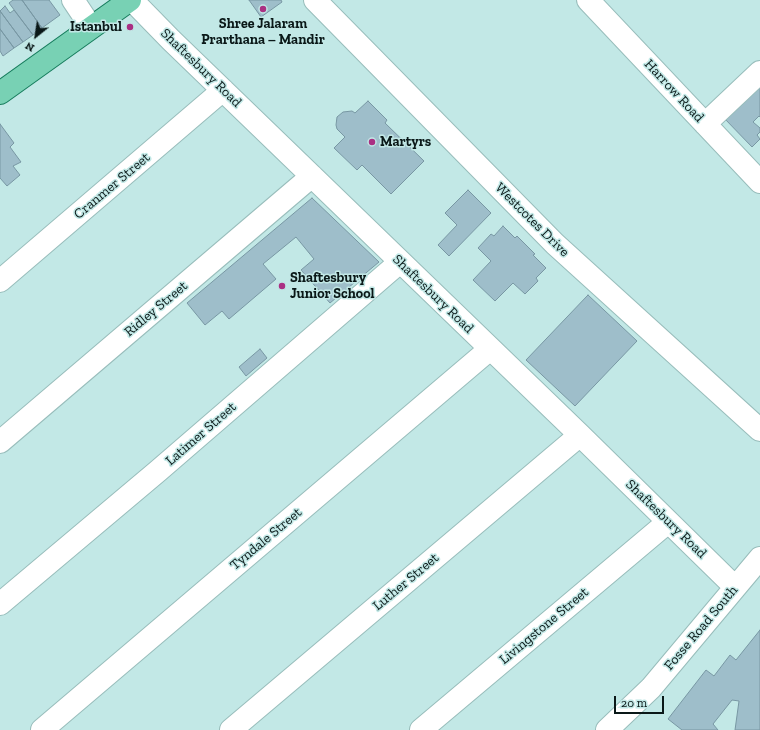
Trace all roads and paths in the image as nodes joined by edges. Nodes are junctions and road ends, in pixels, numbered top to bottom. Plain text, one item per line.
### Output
1 (73, 0) edge
2 (315, 0) edge
3 (588, 0) edge
4 (128, 1) edge
5 (91, 27) junction
6 (760, 72) edge
7 (223, 90) junction
8 (0, 92) edge
9 (705, 124) junction
10 (312, 176) junction
11 (760, 182) edge
12 (400, 262) junction
13 (0, 280) edge
14 (490, 349) junction
15 (760, 430) edge
16 (580, 435) junction
17 (0, 442) edge
18 (668, 522) junction
19 (760, 558) edge
20 (735, 587) junction
21 (0, 604) edge
22 (613, 728) edge
23 (42, 730) edge
24 (231, 730) edge
25 (421, 730) edge

1 - 5 street
2 - 15 street, Westcotes Drive
3 - 9 street, Harrow Road
4 - 5 main road
4 - 7 street, Shaftesbury Road
5 - 8 main road
6 - 9 street
7 - 10 street, Shaftesbury Road
7 - 13 street, Cranmer Street
9 - 11 street, Harrow Road
10 - 12 street, Shaftesbury Road
10 - 17 street, Ridley Street
12 - 14 street, Shaftesbury Road
12 - 21 street, Latimer Street
14 - 16 street, Shaftesbury Road
14 - 23 street, Tyndale Street
16 - 18 street, Shaftesbury Road
16 - 24 street, Luther Street
18 - 20 street, Shaftesbury Road
18 - 25 street, Livingstone Street
19 - 20 street, Fosse Road South
20 - 22 street, Fosse Road South

